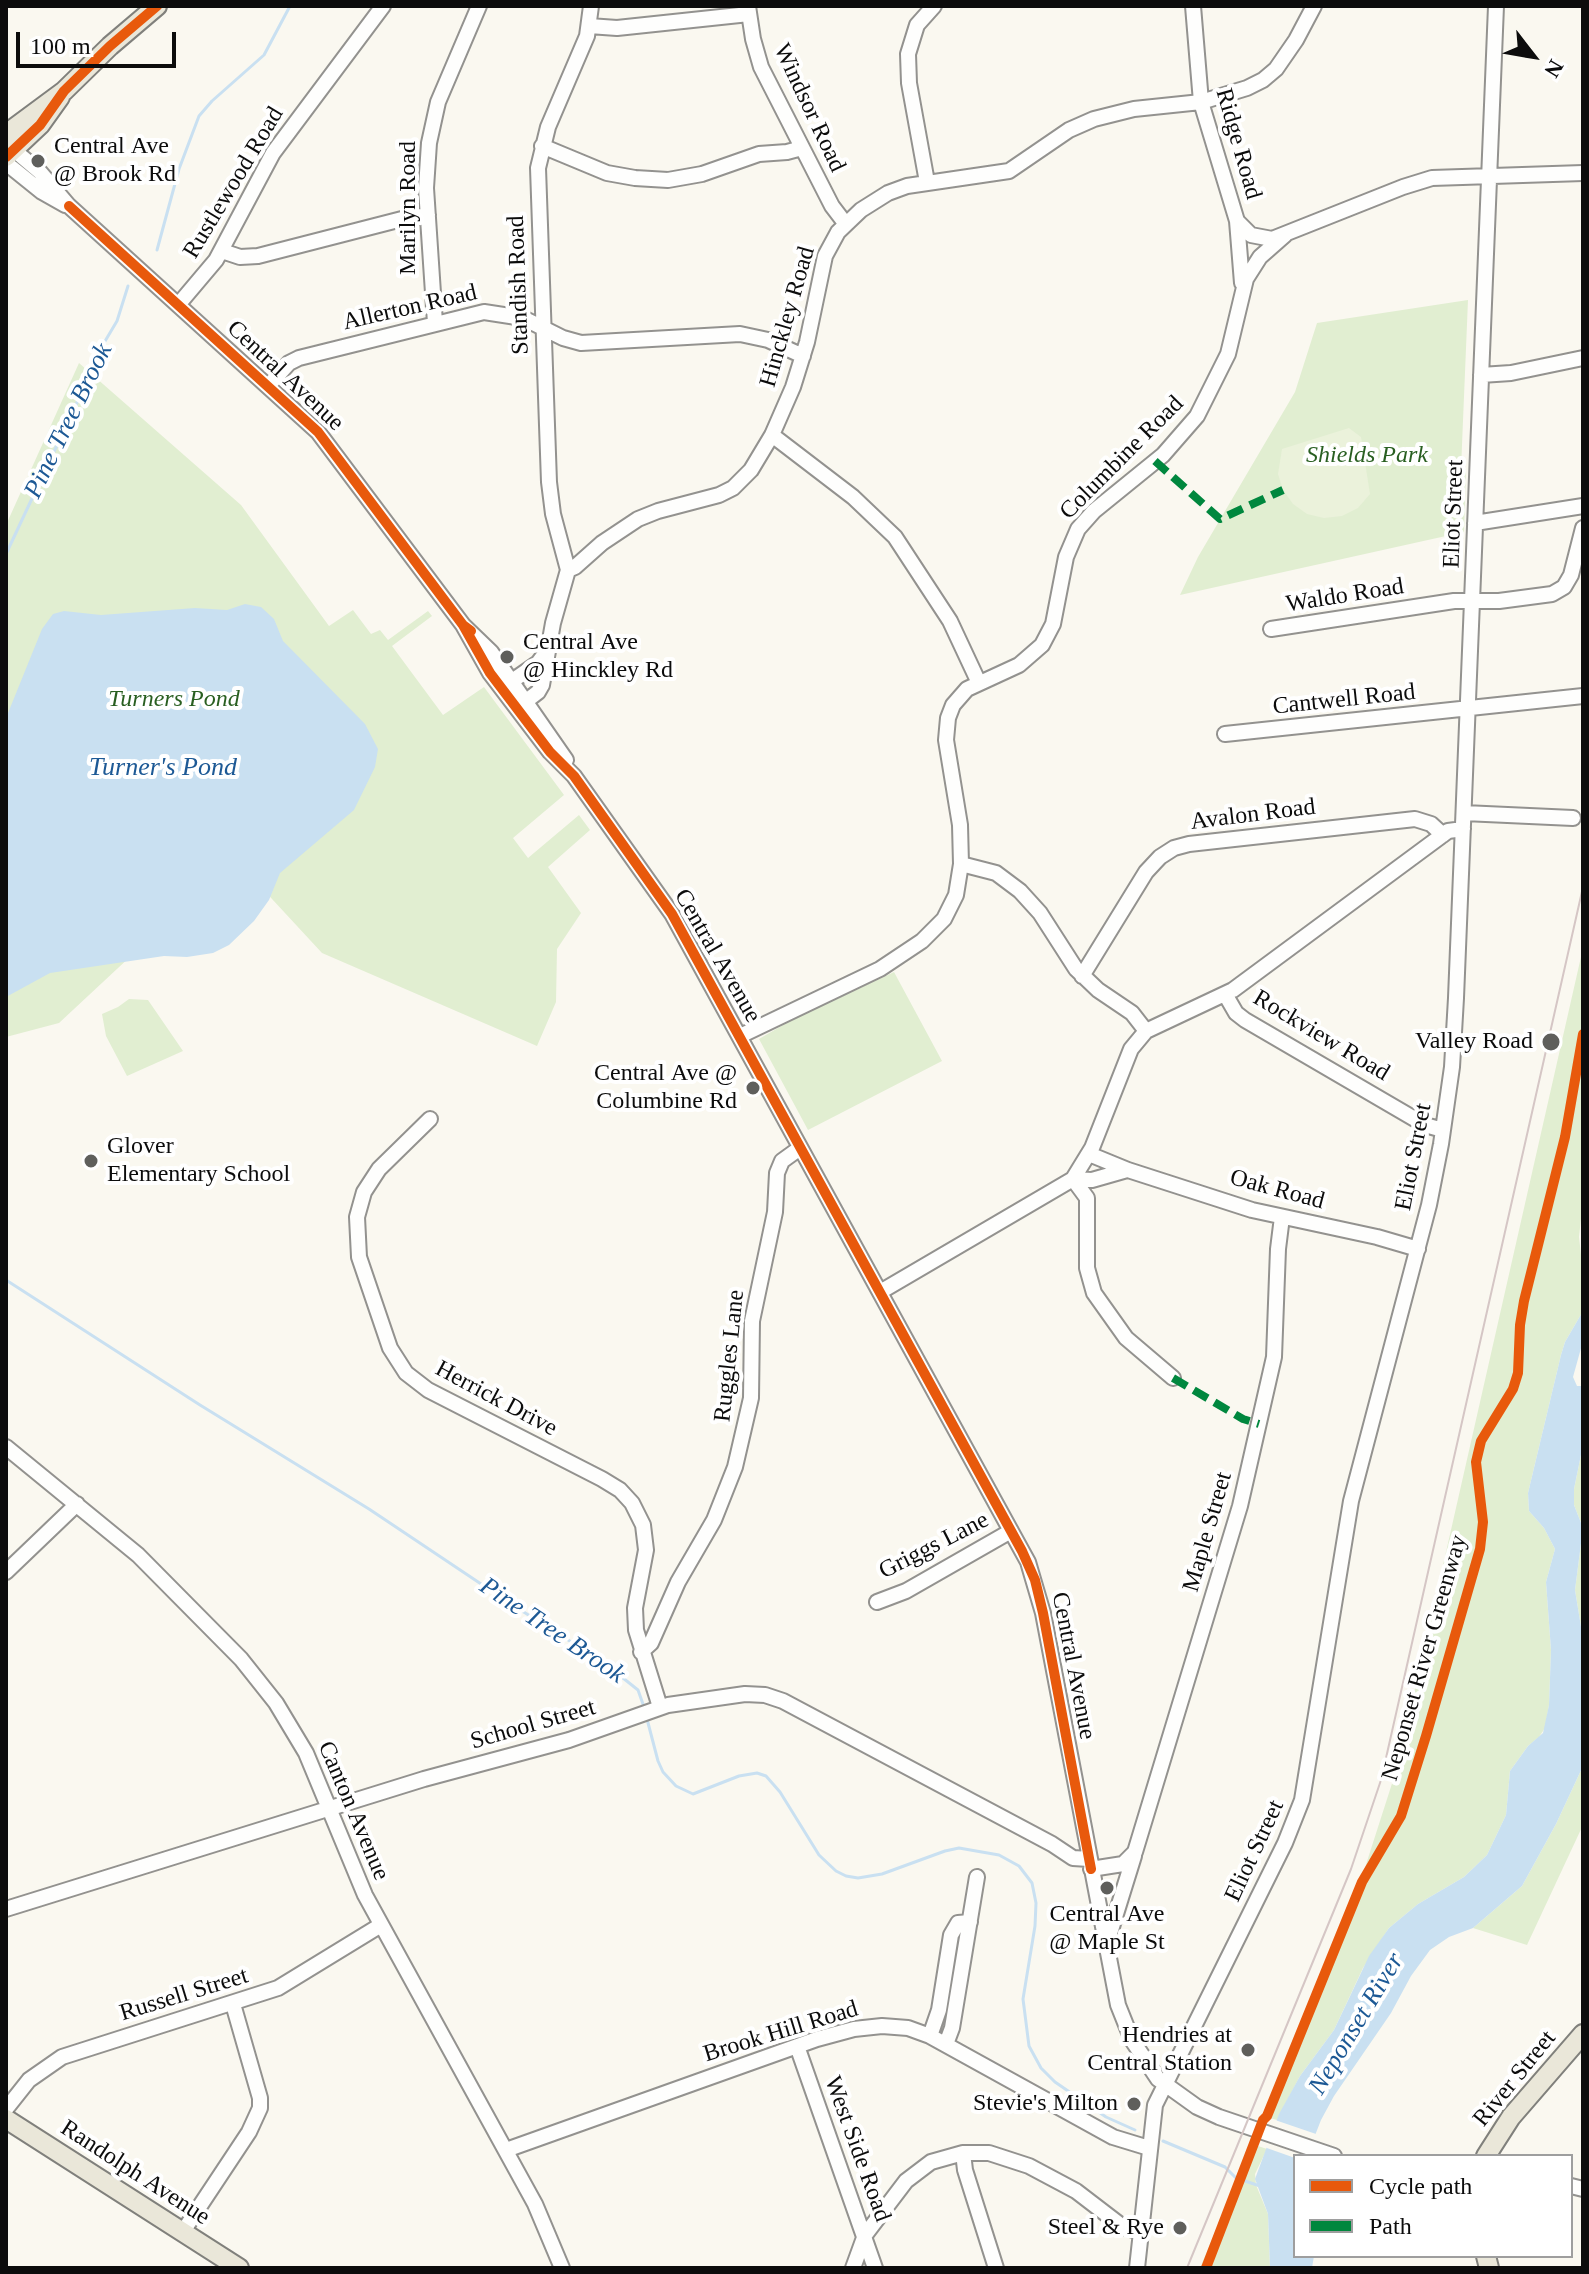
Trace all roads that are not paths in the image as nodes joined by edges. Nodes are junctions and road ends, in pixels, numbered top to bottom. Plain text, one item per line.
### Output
1 (157, 6) edge
2 (383, 6) edge
3 (479, 6) edge
4 (591, 6) edge
5 (934, 6) edge
6 (1193, 6) edge
7 (1314, 6) edge
8 (1496, 6) edge
9 (749, 10) edge
10 (589, 26) junction
11 (1201, 102) junction
12 (542, 146) junction
13 (802, 148) junction
14 (8, 150) edge
15 (1583, 173) edge
16 (1489, 175) junction
17 (927, 182) junction
18 (428, 215) junction
19 (1237, 221) junction
20 (845, 223) junction
21 (1285, 235) junction
22 (222, 251) junction
23 (1242, 293) junction
24 (178, 305) junction
25 (435, 323) junction
26 (542, 326) junction
27 (803, 356) junction
28 (1583, 358) edge
29 (1481, 375) junction
30 (269, 385) junction
31 (772, 435) junction
32 (1583, 508) edge
33 (1475, 523) junction
34 (1583, 528) edge
35 (568, 570) junction
36 (1473, 601) junction
37 (1271, 629) dead end
38 (547, 650) junction
39 (979, 683) junction
40 (507, 684) junction
41 (1583, 696) edge
42 (522, 705) junction
43 (1468, 709) junction
44 (1225, 734) dead end
45 (1464, 813) junction
46 (1573, 818) dead end
47 (1463, 829) junction
48 (1443, 835) junction
49 (961, 864) junction
50 (1082, 976) junction
51 (1225, 994) junction
52 (1146, 1031) junction
53 (740, 1036) junction
54 (430, 1119) dead end
55 (1443, 1130) junction
56 (800, 1148) junction
57 (1089, 1154) junction
58 (1128, 1170) junction
59 (1073, 1179) junction
60 (1282, 1217) junction
61 (1418, 1249) junction
62 (880, 1292) junction
63 (1173, 1378) dead end
64 (6, 1447) edge
65 (77, 1504) junction
66 (1011, 1531) junction
67 (6, 1572) edge
68 (877, 1602) dead end
69 (641, 1652) junction
70 (657, 1708) junction
71 (328, 1809) junction
72 (1086, 1841) junction
73 (1052, 1844) junction
74 (1135, 1852) junction
75 (1090, 1864) junction
76 (977, 1877) dead end
77 (6, 1909) edge
78 (970, 1922) junction
79 (381, 1925) junction
80 (1106, 1946) junction
81 (233, 2004) junction
82 (930, 2036) junction
83 (1580, 2042) edge
84 (946, 2044) junction
85 (797, 2046) junction
86 (1164, 2085) junction
87 (6, 2109) edge
88 (6, 2119) edge
89 (1149, 2148) junction
90 (506, 2150) junction
91 (963, 2153) junction
92 (1329, 2154) edge
93 (1487, 2154) edge
94 (1141, 2232) junction
95 (182, 2233) junction
96 (865, 2235) junction
97 (239, 2268) edge
98 (562, 2268) edge
99 (853, 2268) edge
100 (875, 2268) edge
101 (996, 2268) edge
102 (1137, 2268) edge

1 - 14 main road
2 - 22 street, Rustlewood Road
3 - 18 street, Marilyn Road
4 - 10 street, Standish Road
5 - 17 street
6 - 11 street, Ridge Road
7 - 11 street, Hinckley Road
8 - 16 street, Eliot Street
9 - 10 street
9 - 13 street, Windsor Road
10 - 12 street, Standish Road
11 - 17 street, Hinckley Road
11 - 19 street, Ridge Road
12 - 13 street
12 - 26 street, Standish Road
13 - 20 street, Windsor Road
14 - 24 street, Central Avenue
15 - 16 street, Columbine Road
16 - 21 street, Columbine Road
16 - 29 street, Eliot Street
17 - 20 street, Hinckley Road
18 - 22 street
18 - 25 street, Marilyn Road
19 - 21 street, Columbine Road
19 - 23 street, Ridge Road
20 - 27 street, Hinckley Road
21 - 23 street, Columbine Road
22 - 24 street, Rustlewood Road
23 - 39 street, Columbine Road
24 - 30 street, Central Avenue
25 - 26 street, Allerton Road
25 - 30 street, Allerton Road
26 - 27 street, Allerton Road
26 - 35 street, Standish Road
27 - 31 street, Hinckley Road
28 - 29 street
29 - 33 street, Eliot Street
30 - 40 street, Central Avenue
31 - 35 street, Hinckley Road
31 - 39 street
32 - 33 street
33 - 36 street, Eliot Street
34 - 36 street, Waldo Road
35 - 38 street
36 - 37 street, Waldo Road
36 - 43 street, Eliot Street
38 - 40 street
38 - 42 street
39 - 49 street, Columbine Road
40 - 42 street, Central Avenue
41 - 43 street, Cantwell Road
42 - 53 street, Central Avenue
43 - 44 street, Cantwell Road
43 - 45 street, Eliot Street
45 - 46 street
45 - 47 street, Eliot Street
47 - 48 street
47 - 55 street, Eliot Street
48 - 50 street, Avalon Road
48 - 51 street
49 - 50 street
49 - 53 street, Columbine Road
50 - 52 street
51 - 52 street
51 - 55 street, Rockview Road
52 - 57 street
53 - 56 street, Central Avenue
54 - 69 street, Herrick Drive
55 - 61 street, Eliot Street
56 - 62 street, Central Avenue
56 - 69 street, Ruggles Lane
57 - 58 street, Oak Road
57 - 59 street
58 - 59 street
58 - 60 street, Oak Road
59 - 62 street
59 - 63 street
60 - 61 street, Oak Road
60 - 74 street, Maple Street
61 - 86 street, Eliot Street
62 - 66 street, Central Avenue
64 - 65 street, Canton Avenue
65 - 67 street
65 - 71 street, Canton Avenue
66 - 68 street, Griggs Lane
66 - 72 street, Central Avenue
69 - 70 street, Herrick Drive
70 - 71 street, School Street
70 - 73 street, School Street
71 - 77 street, School Street
71 - 79 street, Canton Avenue
72 - 73 street
72 - 75 street, Central Avenue
73 - 75 street, School Street
74 - 75 street
74 - 80 street, Maple Street
75 - 80 street, Central Avenue
76 - 78 street
78 - 82 street
78 - 84 street
79 - 81 street, Russell Street
79 - 90 street, Canton Avenue
80 - 86 street, Central Avenue
81 - 87 street, Russell Street
81 - 95 street
82 - 84 street, Brook Hill Road
82 - 85 street, Brook Hill Road
83 - 93 main road, River Street
84 - 89 street, Brook Hill Road
85 - 90 street, Brook Hill Road
85 - 96 street, West Side Road
86 - 89 street, Eliot Street
86 - 92 street, Central Avenue
88 - 95 main road, Randolph Avenue
89 - 94 street, Eliot Street
90 - 98 street, Canton Avenue
91 - 94 street
91 - 96 street
91 - 101 street
94 - 102 street, Eliot Street
95 - 97 main road, Randolph Avenue
96 - 99 street
96 - 100 street, West Side Road

